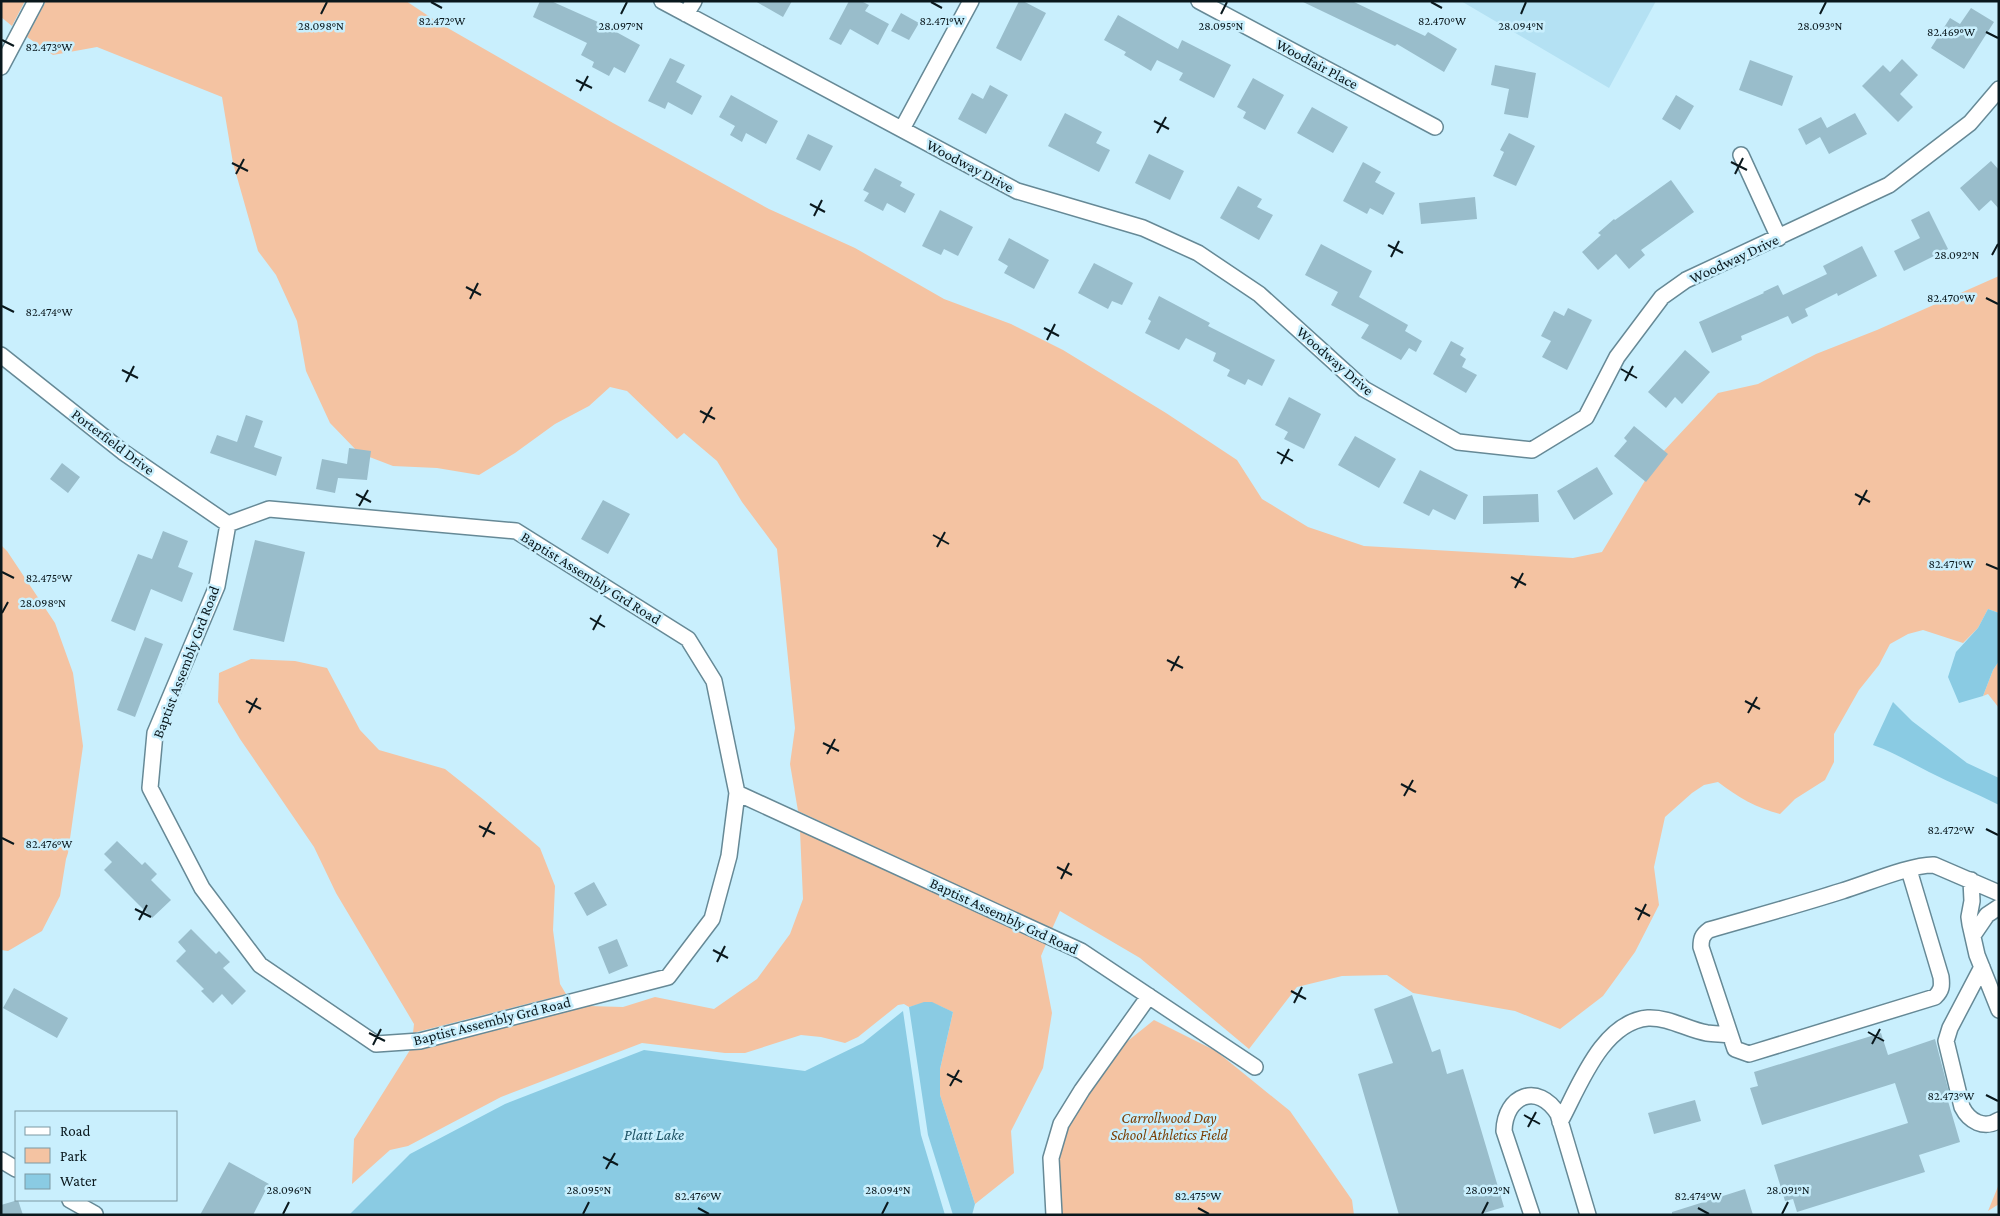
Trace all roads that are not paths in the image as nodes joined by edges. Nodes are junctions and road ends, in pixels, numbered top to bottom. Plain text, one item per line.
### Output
1 (36, 1) edge
2 (662, 1) edge
3 (971, 1) edge
4 (1198, 1) edge
5 (690, 8) edge
6 (1, 67) edge
7 (1999, 89) edge
8 (1436, 127) dead end
9 (902, 129) junction
10 (1741, 155) dead end
11 (1779, 238) junction
12 (1, 355) edge
13 (228, 524) junction
14 (737, 793) junction
15 (1909, 870) junction
16 (1971, 880) junction
17 (1999, 893) edge
18 (1999, 907) edge
19 (1974, 934) junction
20 (1982, 967) junction
21 (1149, 996) junction
22 (1999, 1010) edge
23 (1730, 1035) junction
24 (1255, 1067) dead end
25 (1999, 1120) edge
26 (1560, 1122) junction
27 (1, 1160) edge
28 (15, 1168) edge
29 (72, 1201) edge
30 (95, 1214) edge
31 (1054, 1215) edge
32 (1532, 1215) edge
33 (1588, 1215) edge

1 - 6 street
2 - 5 street, Woodway Drive
3 - 9 street
4 - 8 street, Woodfair Place
5 - 9 street, Woodway Drive
7 - 11 street, Woodway Drive
9 - 11 street, Woodway Drive
10 - 11 street
12 - 13 street, Porterfield Drive
13 - 14 street, Baptist Assembly Grd Road
13 - 14 street, Baptist Assembly Grd Road
14 - 21 street, Baptist Assembly Grd Road
15 - 16 street
15 - 23 street
15 - 23 street
16 - 17 street
16 - 19 street
18 - 19 street
19 - 20 street
20 - 22 street
20 - 25 street
21 - 24 street, Baptist Assembly Grd Road
21 - 31 street
23 - 26 street
26 - 32 street
26 - 33 street
27 - 28 street
29 - 30 street

